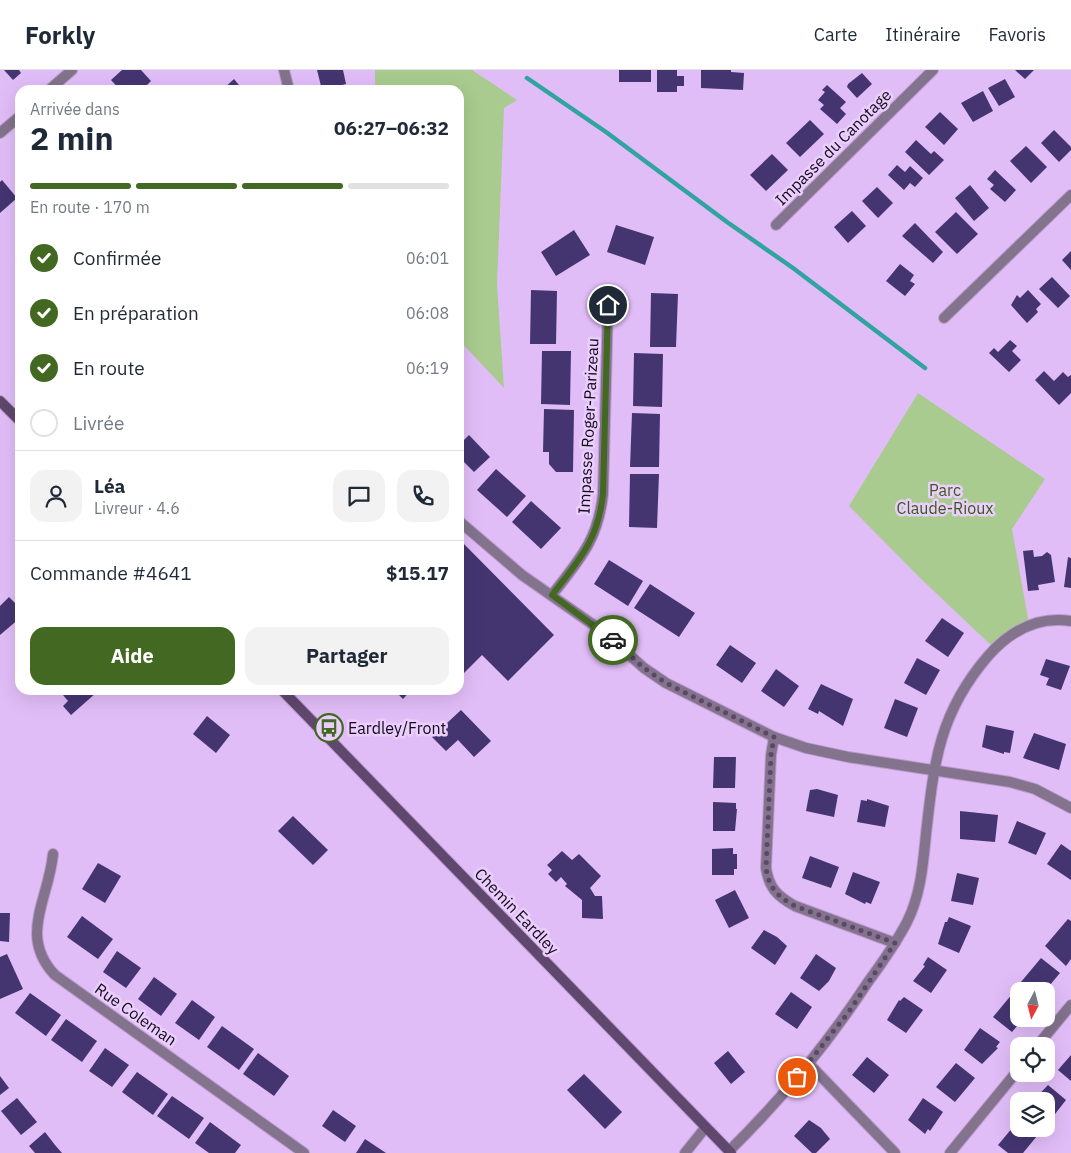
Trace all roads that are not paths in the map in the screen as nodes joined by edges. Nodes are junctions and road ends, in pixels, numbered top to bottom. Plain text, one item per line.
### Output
1 (72, 70) edge
2 (284, 70) edge
3 (933, 70) edge
4 (55, 85) edge
5 (288, 85) edge
6 (15, 120) edge
7 (0, 133) edge
8 (1071, 195) edge
9 (776, 225) dead end
10 (608, 305) dead end
11 (944, 318) dead end
12 (0, 401) edge
13 (15, 416) edge
14 (464, 525) edge
15 (552, 595) junction
16 (1071, 621) edge
17 (287, 695) edge
18 (774, 737) junction
19 (933, 769) junction
20 (1071, 808) edge
21 (53, 854) dead end
22 (895, 943) junction
23 (1071, 1005) edge
24 (1044, 1037) edge
25 (809, 1064) junction
26 (1010, 1080) edge
27 (705, 1128) junction
28 (730, 1152) edge
29 (304, 1153) edge
30 (685, 1153) edge
31 (896, 1153) edge
32 (950, 1153) edge

1 - 4 street
2 - 5 street
3 - 9 street, Impasse du Canotage
6 - 7 street
8 - 11 street
10 - 15 street, Impasse Roger-Parizeau
12 - 13 main road
14 - 15 street
15 - 18 street
16 - 19 street
17 - 27 main road, Chemin Eardley
18 - 19 street
18 - 22 street
19 - 20 street
19 - 22 street
21 - 29 street, Rue Coleman
22 - 25 street
23 - 24 street
25 - 28 street
25 - 31 street
26 - 32 street
27 - 28 main road, Chemin Eardley
27 - 30 street

